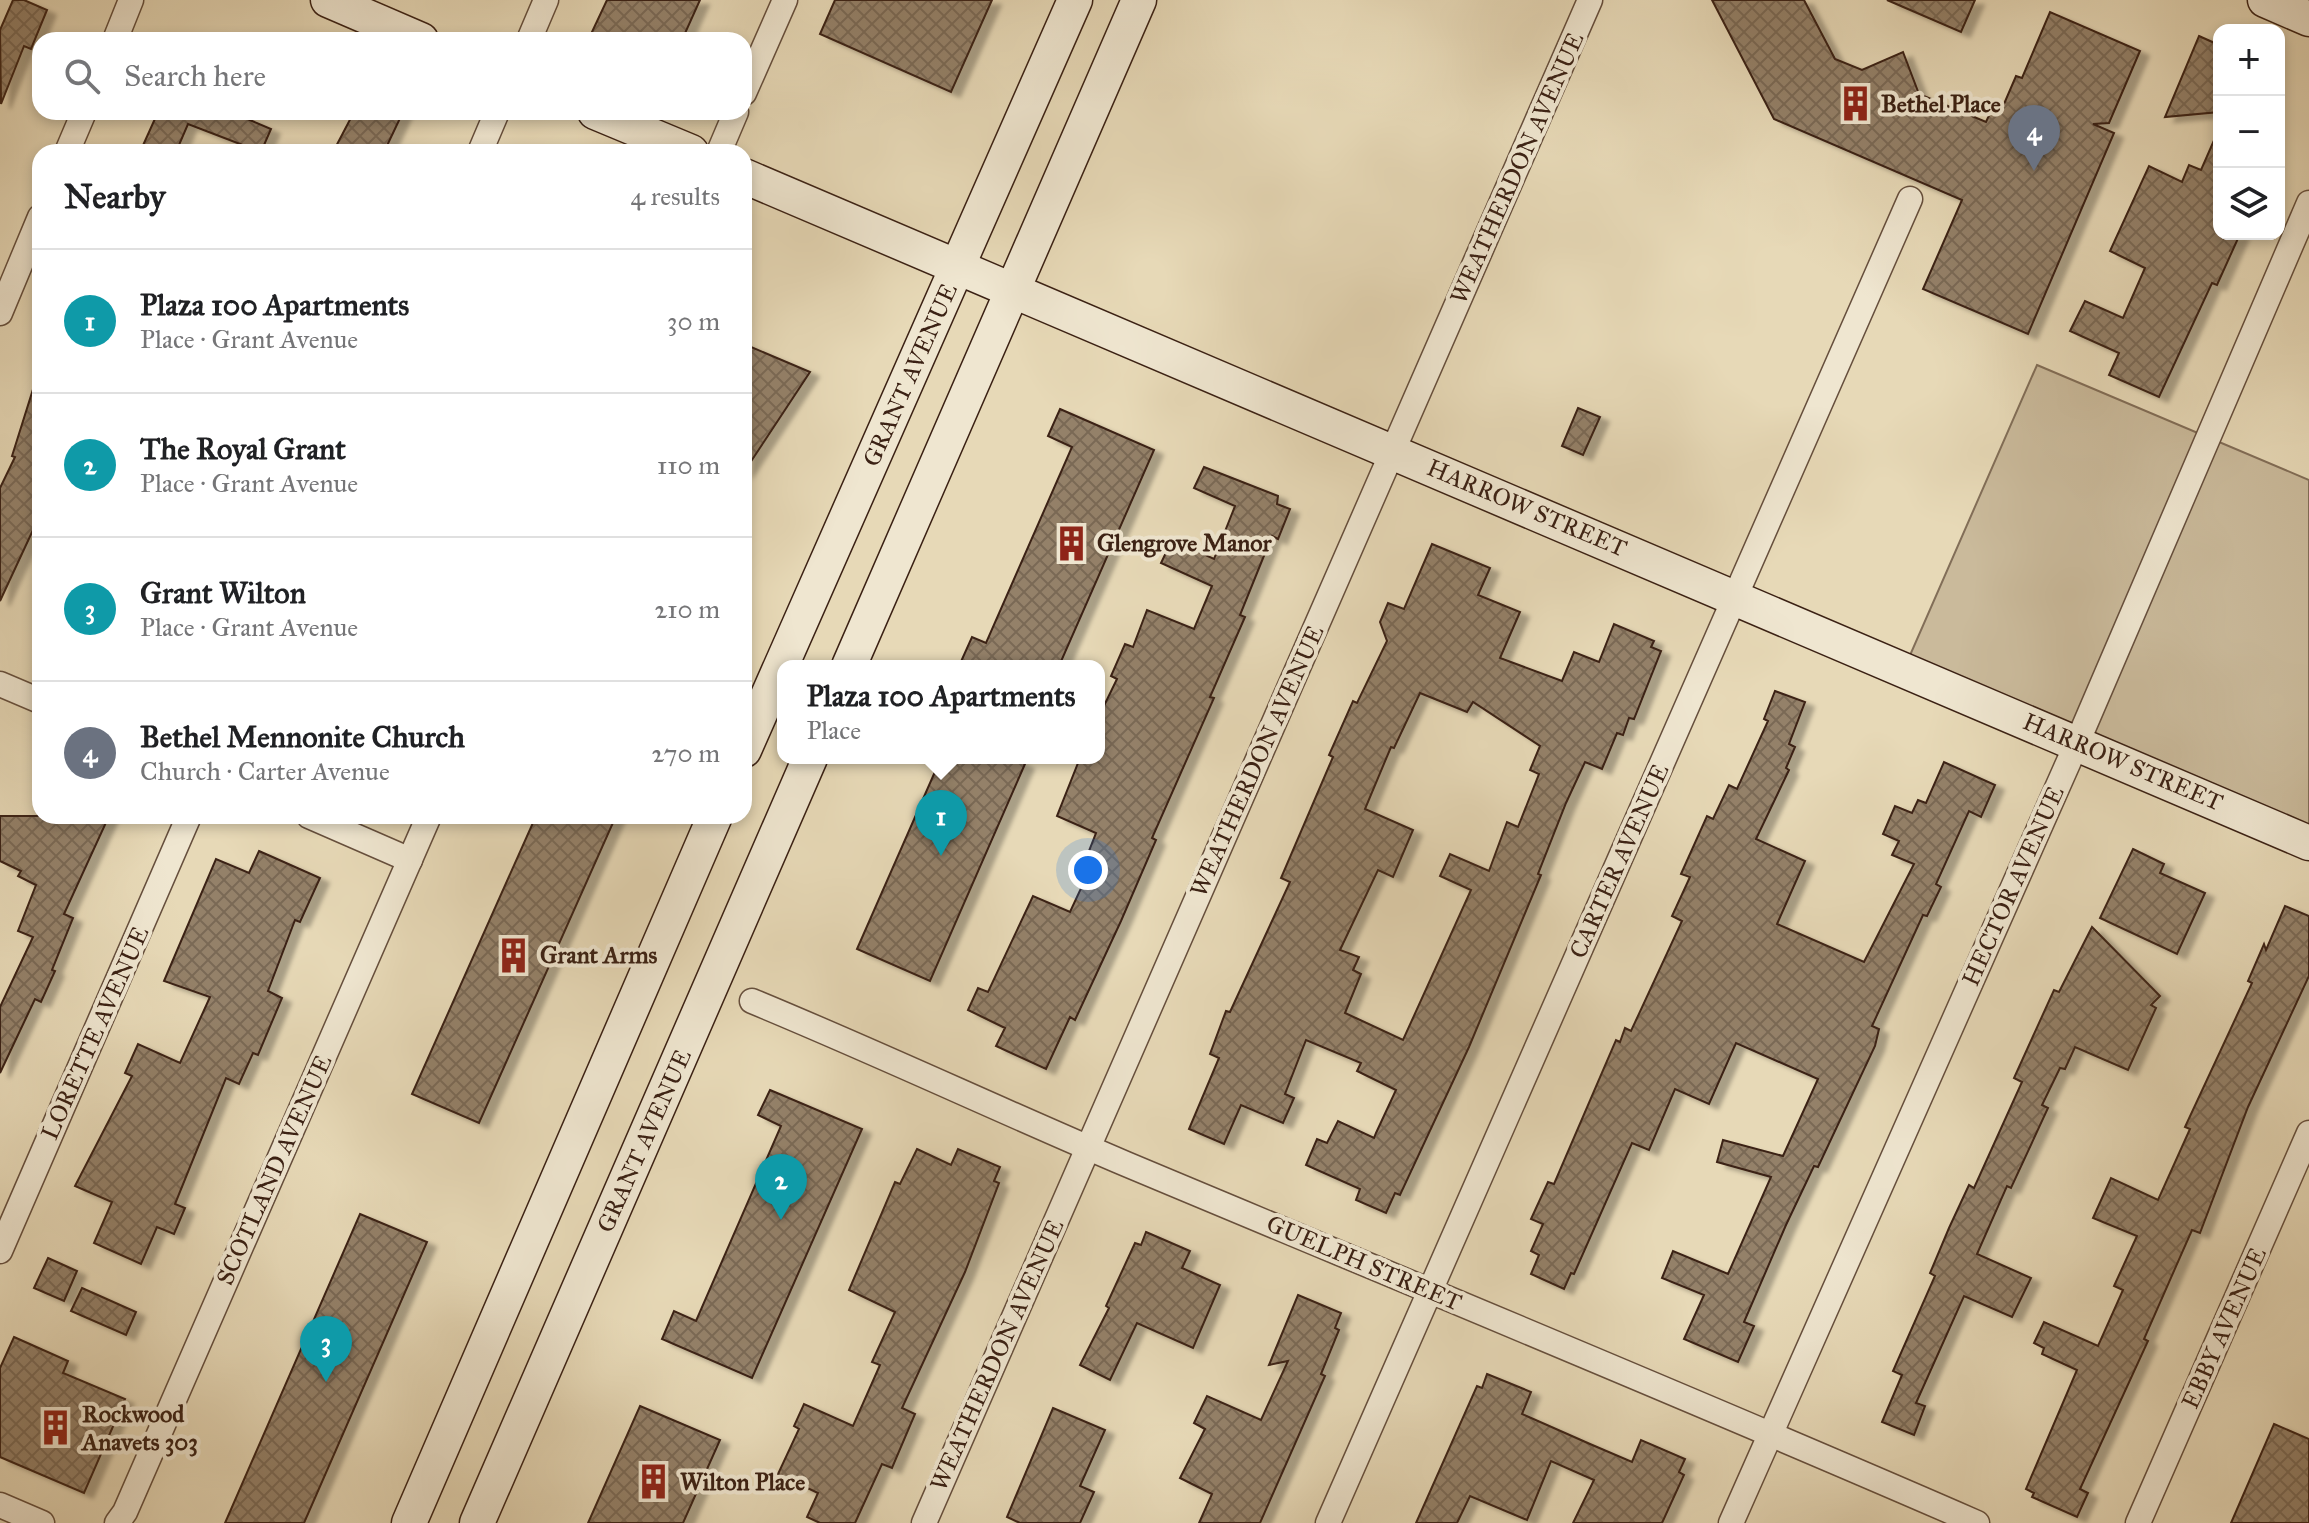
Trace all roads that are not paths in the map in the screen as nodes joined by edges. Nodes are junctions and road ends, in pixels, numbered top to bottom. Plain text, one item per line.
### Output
1 (131, 0) edge
2 (328, 0) edge
3 (546, 0) edge
4 (785, 0) edge
5 (1075, 0) edge
6 (1139, 0) edge
7 (1590, 0) edge
8 (2265, 0) edge
9 (2309, 19) edge
10 (118, 32) edge
11 (402, 32) edge
12 (532, 32) edge
13 (752, 75) edge
14 (81, 120) edge
15 (494, 120) edge
16 (614, 120) edge
17 (733, 120) edge
18 (70, 144) edge
19 (483, 144) edge
20 (672, 144) edge
21 (722, 144) edge
22 (752, 179) edge
23 (1910, 199) dead end
24 (2309, 203) edge
25 (32, 236) edge
26 (959, 265) junction
27 (1012, 288) junction
28 (0, 313) edge
29 (1393, 451) junction
30 (1735, 597) junction
31 (784, 660) edge
32 (852, 660) edge
33 (777, 676) edge
34 (0, 684) edge
35 (32, 698) edge
36 (752, 732) edge
37 (2077, 743) junction
38 (807, 764) edge
39 (186, 824) edge
40 (327, 824) edge
41 (426, 824) edge
42 (712, 824) edge
43 (2309, 843) edge
44 (410, 860) junction
45 (752, 1001) dead end
46 (2309, 1133) edge
47 (1088, 1147) junction
48 (0, 1251) edge
49 (1429, 1291) junction
50 (1769, 1435) junction
51 (0, 1505) edge
52 (42, 1523) edge
53 (117, 1523) edge
54 (409, 1523) edge
55 (477, 1523) edge
56 (924, 1523) edge
57 (1328, 1523) edge
58 (1731, 1523) edge
59 (1977, 1523) edge
60 (2138, 1523) edge

1 - 10 street
2 - 11 main road
3 - 12 street
4 - 13 street
5 - 26 main road, GRANT AVENUE
6 - 27 main road
7 - 29 street, WEATHERDON AVENUE
8 - 9 main road
14 - 18 street
15 - 19 street
16 - 20 main road
17 - 21 street
22 - 26 main road, HARROW STREET
23 - 30 street, CARTER AVENUE
24 - 37 street, HECTOR AVENUE
25 - 28 street
26 - 27 main road, HARROW STREET
26 - 31 main road, GRANT AVENUE
27 - 29 main road, HARROW STREET
27 - 32 main road
29 - 30 main road, HARROW STREET
29 - 47 street, WEATHERDON AVENUE
30 - 37 main road, HARROW STREET
30 - 49 street, CARTER AVENUE
33 - 36 main road, GRANT AVENUE
34 - 35 street
37 - 43 main road, HARROW STREET
37 - 50 street, HECTOR AVENUE
38 - 55 main road, GRANT AVENUE
39 - 48 street, LORETTE AVENUE
40 - 44 street
41 - 44 street, SCOTLAND AVENUE
42 - 54 main road
44 - 53 street, SCOTLAND AVENUE
45 - 47 street, GUELPH STREET
46 - 60 street, EBBY AVENUE
47 - 49 street, GUELPH STREET
47 - 56 street, WEATHERDON AVENUE
49 - 50 street, GUELPH STREET
49 - 57 street, CARTER AVENUE
50 - 58 street, HECTOR AVENUE
50 - 59 street, GUELPH STREET
51 - 52 street

